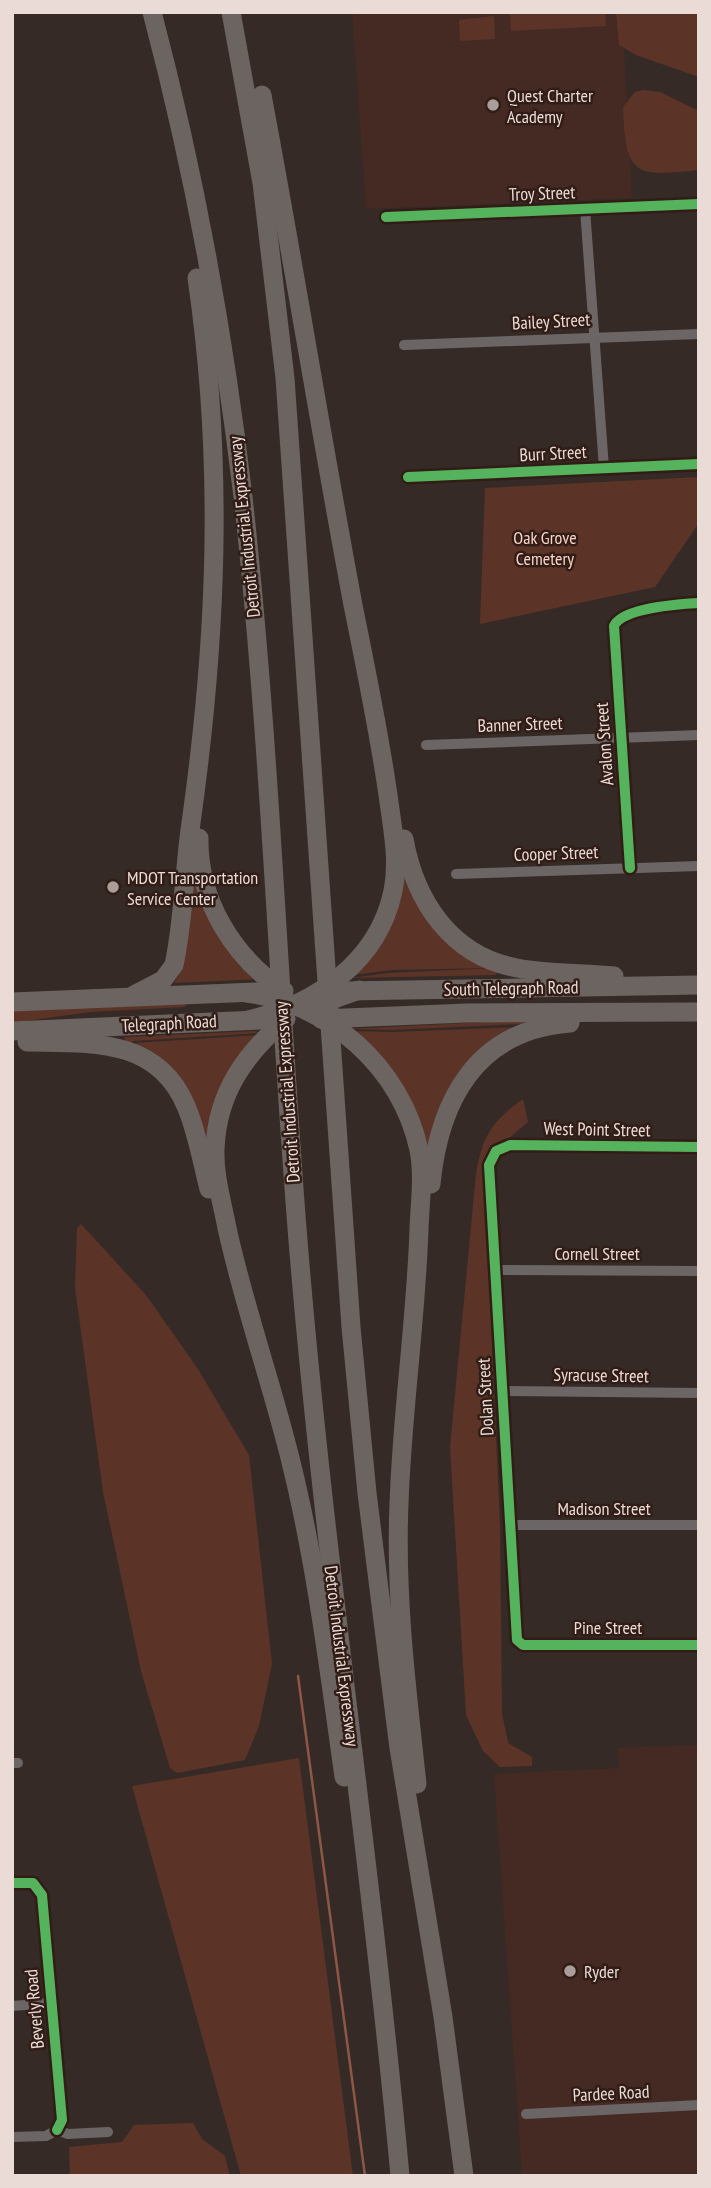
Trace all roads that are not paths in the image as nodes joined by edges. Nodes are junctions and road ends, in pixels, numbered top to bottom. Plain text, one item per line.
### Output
1 (152, 12) edge
2 (231, 12) edge
3 (244, 12) edge
4 (170, 86) junction
5 (699, 204) edge
6 (585, 209) junction
7 (386, 217) dead end
8 (699, 334) edge
9 (594, 337) junction
10 (404, 345) dead end
11 (699, 464) edge
12 (604, 468) junction
13 (408, 477) dead end
14 (699, 603) edge
15 (699, 735) edge
16 (621, 738) junction
17 (426, 745) dead end
18 (386, 769) junction
19 (197, 788) junction
20 (699, 866) edge
21 (630, 868) junction
22 (456, 874) dead end
23 (699, 985) edge
24 (134, 995) junction
25 (12, 1002) edge
26 (305, 1005) junction
27 (699, 1013) edge
28 (12, 1031) edge
29 (12, 1041) edge
30 (699, 1147) edge
31 (496, 1151) joint
32 (233, 1254) junction
33 (419, 1258) junction
34 (495, 1270) junction
35 (699, 1271) edge
36 (502, 1391) junction
37 (699, 1393) edge
38 (509, 1525) junction
39 (699, 1525) edge
40 (519, 1642) joint
41 (699, 1645) edge
42 (12, 1883) edge
43 (378, 1953) junction
44 (51, 2003) junction
45 (12, 2006) edge
46 (443, 2017) junction
47 (699, 2105) edge
48 (526, 2114) dead end
49 (57, 2130) junction
50 (108, 2132) dead end
51 (12, 2137) edge
52 (400, 2176) edge
53 (464, 2176) edge

1 - 4 highway, Detroit Industrial Expressway
2 - 46 highway
3 - 18 highway
4 - 19 highway
4 - 43 highway, Detroit Industrial Expressway
5 - 6 street, Troy Street
6 - 7 street, Troy Street
6 - 9 street
8 - 9 street, Bailey Street
9 - 10 street, Bailey Street
9 - 12 street
11 - 12 street, Burr Street
12 - 13 street, Burr Street
14 - 16 street, Avalon Street
15 - 16 street, Banner Street
16 - 17 street, Banner Street
16 - 21 street, Avalon Street
18 - 23 highway
18 - 26 highway
19 - 24 highway
19 - 26 highway
20 - 21 street, Cooper Street
21 - 22 street, Cooper Street
23 - 26 highway, South Telegraph Road
24 - 25 highway, Telegraph Road
24 - 26 highway, Telegraph Road
26 - 27 highway, South Telegraph Road
26 - 28 highway, Telegraph Road
26 - 32 highway
26 - 33 highway
27 - 33 highway
29 - 32 highway
30 - 31 street, West Point Street
31 - 34 street, Dolan Street
32 - 43 highway
33 - 46 highway
34 - 35 street, Cornell Street
34 - 36 street, Dolan Street
36 - 37 street, Syracuse Street
36 - 38 street, Dolan Street
38 - 39 street, Madison Street
38 - 40 street, Dolan Street
40 - 41 street, Pine Street
42 - 44 street, Beverly Road
43 - 52 highway, Detroit Industrial Expressway
44 - 45 street
44 - 49 street, Beverly Road
46 - 53 highway
47 - 48 street, Pardee Road
49 - 50 street
49 - 51 street

